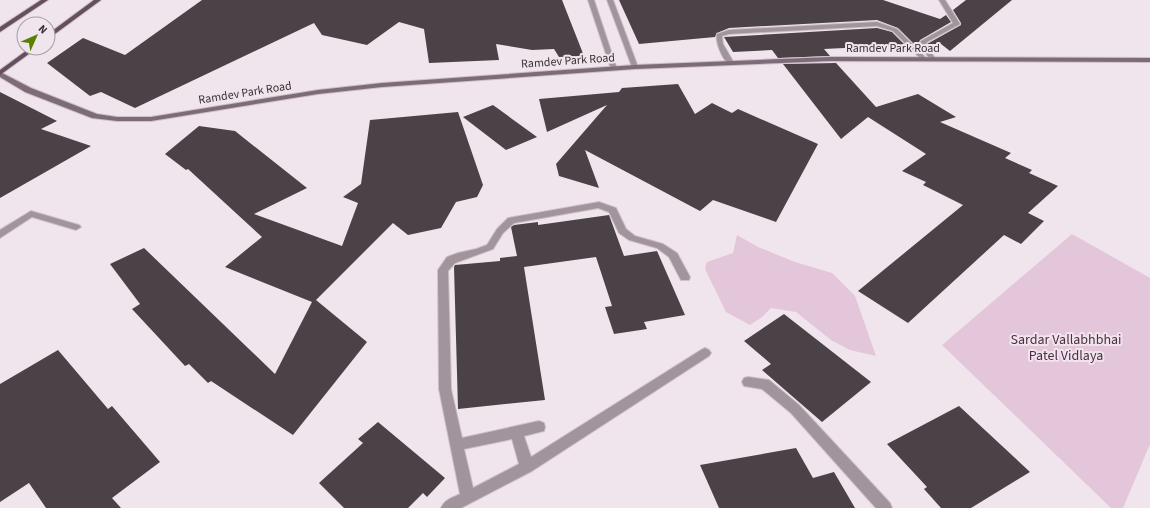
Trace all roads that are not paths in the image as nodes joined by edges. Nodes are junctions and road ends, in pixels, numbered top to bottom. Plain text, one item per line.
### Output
1 (45, 0) edge
2 (98, 0) edge
3 (591, 0) edge
4 (610, 0) edge
5 (942, 0) edge
6 (0, 30) edge
7 (56, 31) edge
8 (24, 56) edge
9 (924, 59) junction
10 (933, 59) junction
11 (1150, 60) edge
12 (731, 63) junction
13 (635, 67) junction
14 (614, 69) junction
15 (0, 74) edge
16 (76, 227) dead end
17 (0, 235) edge
18 (685, 277) dead end
19 (705, 353) dead end
20 (748, 382) dead end
21 (539, 427) dead end
22 (516, 432) junction
23 (457, 445) junction
24 (527, 467) junction
25 (468, 498) junction
26 (448, 508) edge
27 (885, 508) edge

1 - 6 main road
2 - 7 main road
3 - 14 street
4 - 13 street
5 - 10 street
8 - 15 main road
9 - 10 street, Ramdev Park Road
9 - 12 street, Ramdev Park Road
9 - 12 street
10 - 11 street, Ramdev Park Road
12 - 13 street, Ramdev Park Road
13 - 14 street, Ramdev Park Road
14 - 15 street, Ramdev Park Road
16 - 17 street
18 - 23 street
19 - 24 street
20 - 27 street
21 - 22 street
22 - 23 street
22 - 24 street
23 - 25 street
24 - 25 street
25 - 26 street

